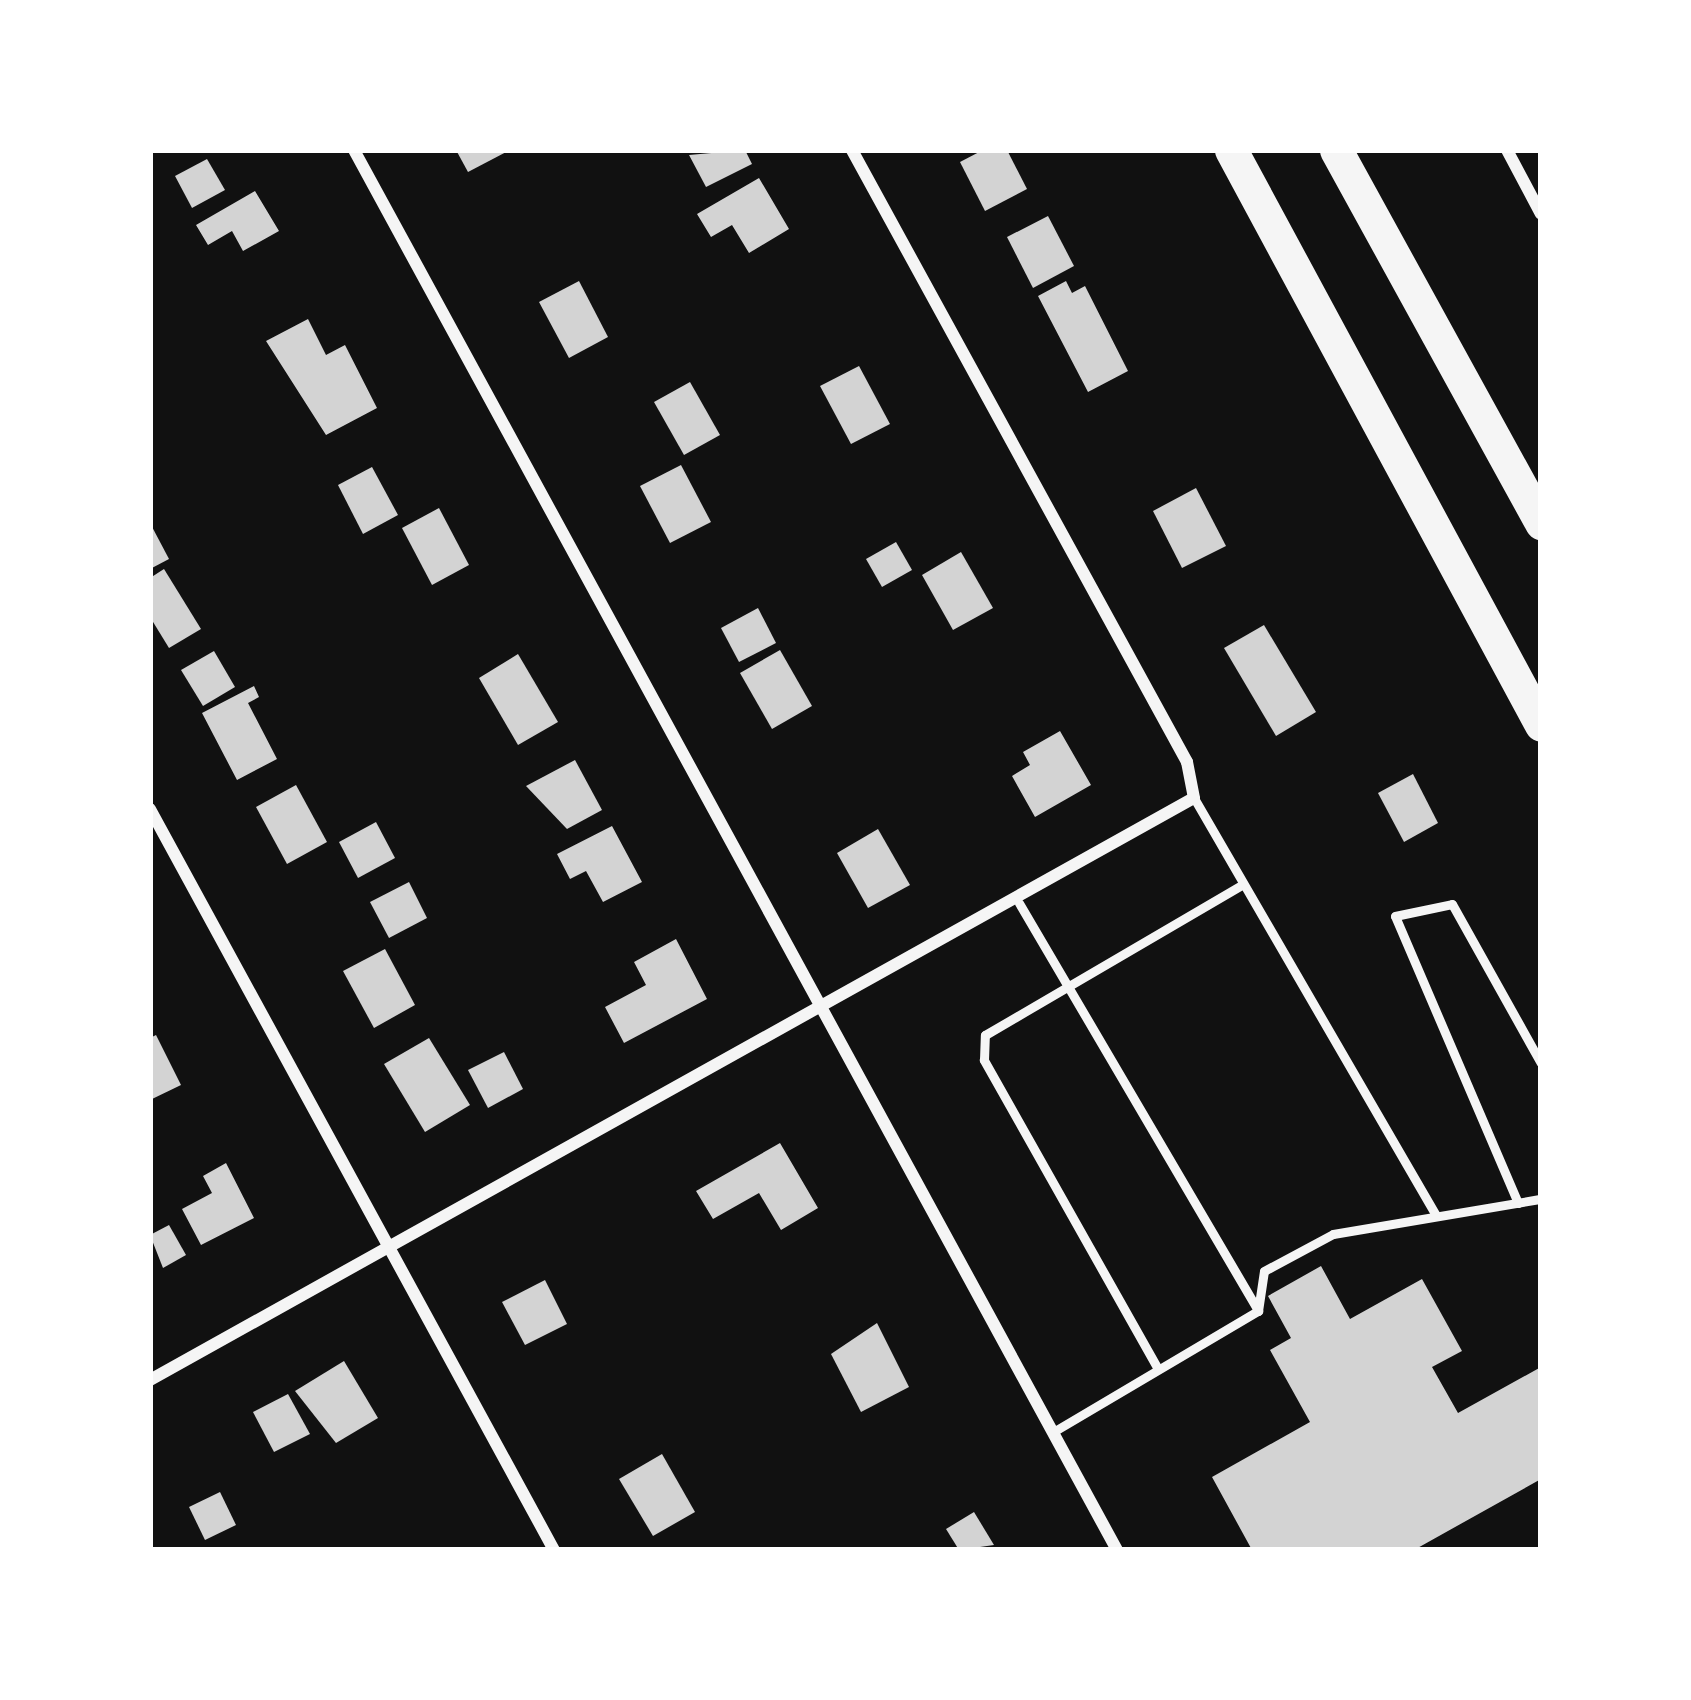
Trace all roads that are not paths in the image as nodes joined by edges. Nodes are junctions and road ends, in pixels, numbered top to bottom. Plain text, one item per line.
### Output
1 (354, 150) edge
2 (852, 150) edge
3 (1231, 150) edge
4 (1336, 150) edge
5 (1507, 150) edge
6 (1541, 214) edge
7 (1541, 524) edge
8 (1541, 725) edge
9 (1195, 798) junction
10 (150, 809) edge
11 (1243, 884) junction
12 (1019, 903) junction
13 (1066, 984) junction
14 (823, 1010) junction
15 (1541, 1063) edge
16 (1541, 1199) edge
17 (1518, 1203) junction
18 (1436, 1216) junction
19 (389, 1248) junction
20 (1258, 1310) junction
21 (1158, 1370) junction
22 (150, 1381) edge
23 (1053, 1432) junction
24 (554, 1550) edge
25 (1117, 1550) edge

1 - 14 street
2 - 9 street
3 - 8 highway
4 - 7 highway
5 - 6 street
9 - 11 lane
9 - 12 street
10 - 19 street
11 - 13 lane
11 - 18 lane
12 - 13 lane
12 - 14 street
13 - 20 lane
13 - 21 lane
14 - 19 street
14 - 23 street
15 - 17 lane
16 - 17 lane
17 - 18 lane
18 - 20 lane
19 - 22 street
19 - 24 street
20 - 21 lane
21 - 23 lane
23 - 25 street

